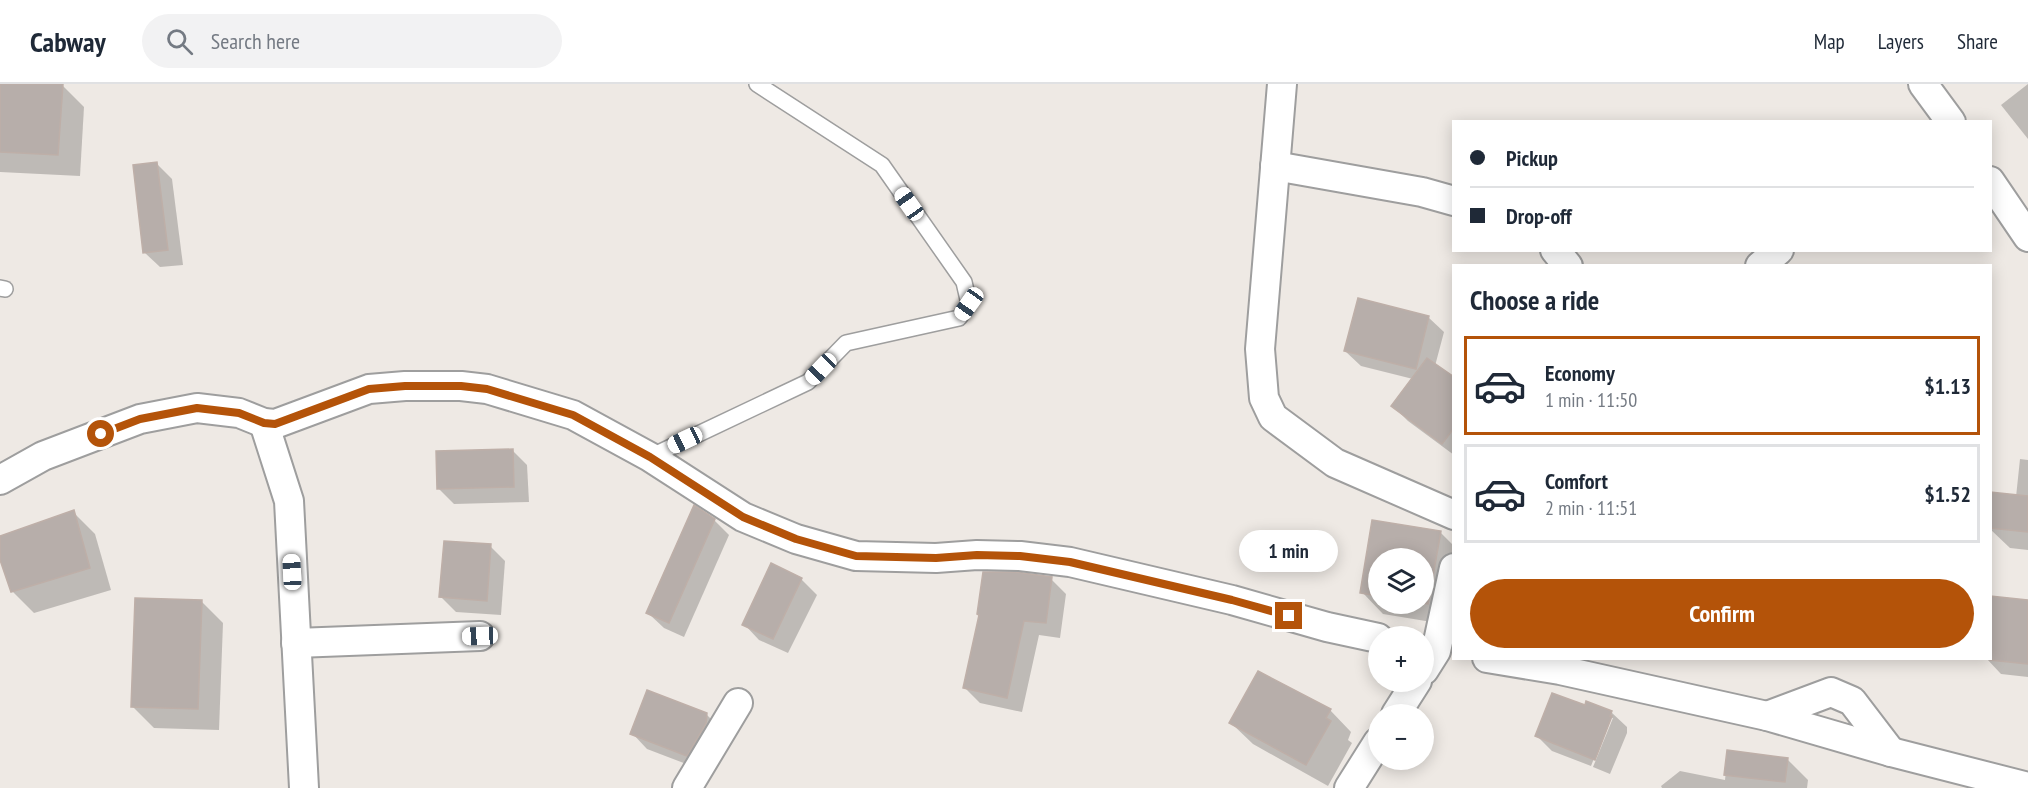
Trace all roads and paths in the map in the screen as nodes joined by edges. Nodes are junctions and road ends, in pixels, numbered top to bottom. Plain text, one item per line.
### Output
1 (756, 84) edge
2 (1282, 84) edge
3 (1923, 84) edge
4 (1947, 120) edge
5 (1275, 166) junction
6 (1992, 184) edge
7 (1452, 200) edge
8 (2028, 237) edge
9 (1557, 252) edge
10 (1777, 252) edge
11 (1566, 264) edge
12 (1762, 264) edge
13 (264, 423) junction
14 (650, 457) junction
15 (0, 480) edge
16 (1452, 514) edge
17 (1452, 577) edge
18 (480, 636) dead end
19 (1368, 636) edge
20 (296, 643) junction
21 (1434, 656) edge
22 (1499, 660) edge
23 (738, 703) dead end
24 (1767, 716) junction
25 (1891, 752) junction
26 (1368, 758) edge
27 (2028, 786) edge
28 (304, 788) edge
29 (687, 788) edge
30 (1349, 788) edge

1 - 14 lane
2 - 5 street
3 - 4 street
5 - 7 street
5 - 16 street
6 - 8 street
9 - 11 street
10 - 12 street
13 - 14 street
13 - 15 street
13 - 20 street
14 - 19 street
17 - 21 street
18 - 20 street
20 - 28 street
22 - 24 street
23 - 29 street
24 - 25 street
24 - 25 street
25 - 27 street
26 - 30 street

